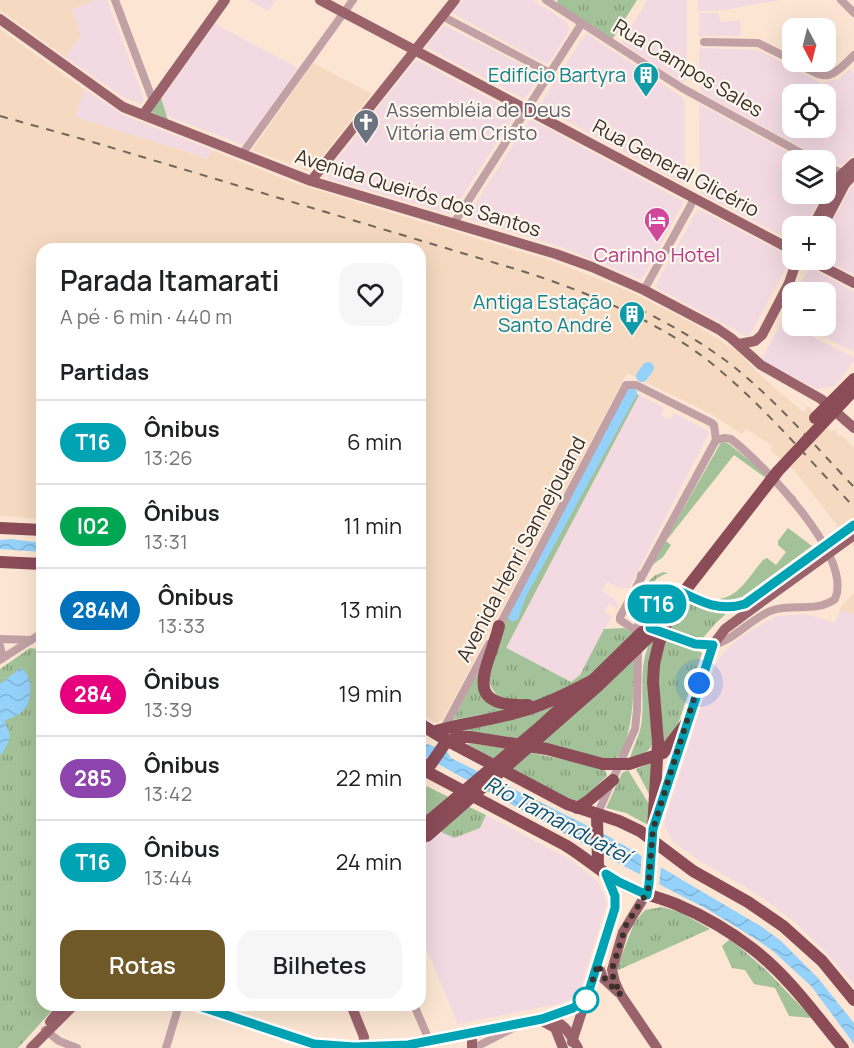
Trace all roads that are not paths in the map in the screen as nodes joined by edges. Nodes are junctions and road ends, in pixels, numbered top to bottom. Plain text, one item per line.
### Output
1 (115, 0) edge
2 (225, 0) edge
3 (320, 0) edge
4 (353, 0) edge
5 (455, 0) edge
6 (841, 0) edge
7 (551, 1) edge
8 (344, 13) junction
9 (854, 13) edge
10 (442, 16) junction
11 (0, 18) edge
12 (582, 23) junction
13 (704, 42) dead end
14 (414, 51) junction
15 (782, 55) edge
16 (854, 55) edge
17 (817, 72) edge
18 (550, 73) junction
19 (153, 101) junction
20 (527, 109) junction
21 (143, 115) junction
22 (796, 150) edge
23 (242, 154) junction
24 (854, 164) edge
25 (850, 175) edge
26 (311, 181) junction
27 (693, 198) junction
28 (820, 216) edge
29 (828, 216) edge
30 (454, 223) junction
31 (782, 245) edge
32 (794, 270) edge
33 (829, 270) edge
34 (854, 283) edge
35 (644, 290) junction
36 (739, 344) junction
37 (854, 379) edge
38 (854, 390) edge
39 (854, 428) edge
40 (716, 440) junction
41 (792, 486) dead end
42 (0, 528) edge
43 (36, 530) edge
44 (835, 535) dead end
45 (854, 535) edge
46 (848, 555) dead end
47 (0, 562) edge
48 (36, 564) edge
49 (641, 575) junction
50 (847, 584) dead end
51 (674, 607) junction
52 (638, 619) junction
53 (622, 621) junction
54 (499, 626) junction
55 (650, 628) junction
56 (638, 632) junction
57 (36, 637) edge
58 (0, 639) edge
59 (31, 640) junction
60 (713, 645) junction
61 (0, 646) edge
62 (2, 659) edge
63 (638, 667) junction
64 (592, 680) junction
65 (541, 705) junction
66 (688, 721) junction
67 (426, 728) edge
68 (441, 737) junction
69 (658, 756) junction
70 (426, 764) edge
71 (620, 765) junction
72 (426, 771) edge
73 (613, 780) junction
74 (576, 808) junction
75 (597, 815) junction
76 (426, 827) edge
77 (426, 827) edge
78 (652, 834) junction
79 (602, 870) junction
80 (648, 890) junction
81 (598, 964) junction
82 (621, 995) junction
83 (586, 1000) junction
84 (854, 1000) edge
85 (59, 1011) edge
86 (68, 1011) edge
87 (178, 1011) edge
88 (215, 1011) edge
89 (353, 1011) edge
90 (417, 1011) edge
91 (533, 1021) junction
92 (44, 1033) junction
93 (468, 1033) junction
94 (429, 1040) junction
95 (314, 1044) junction
96 (574, 1045) edge
97 (364, 1047) edge
98 (409, 1047) edge
99 (31, 1048) edge
100 (77, 1048) edge
101 (166, 1048) edge
102 (325, 1048) edge
103 (473, 1048) edge
104 (563, 1048) edge
105 (657, 1048) edge
106 (843, 1048) edge

1 - 19 street
2 - 19 main road
3 - 8 main road, Rua General Glicério
4 - 8 street
5 - 10 main road
6 - 9 street
7 - 12 street, Rua Campos Sales
8 - 14 main road, Rua General Glicério
8 - 23 street
10 - 14 main road
10 - 18 street
11 - 21 main road, Avenida Queirós dos Santos
12 - 18 street
12 - 22 street, Rua Campos Sales
13 - 15 street
14 - 20 main road, Rua General Glicério
14 - 26 main road
16 - 17 street
18 - 20 street
19 - 21 main road
20 - 27 main road, Rua General Glicério
20 - 30 street
21 - 23 main road, Avenida Queirós dos Santos
23 - 26 main road, Avenida Queirós dos Santos
24 - 25 main road
25 - 28 main road
25 - 29 main road
26 - 30 main road, Avenida Queirós dos Santos
27 - 31 main road, Rua General Glicério
27 - 35 street
30 - 35 main road, Avenida Queirós dos Santos
32 - 36 main road
33 - 34 main road
35 - 36 main road, Avenida Queirós dos Santos
36 - 39 main road, Avenida Queirós dos Santos
37 - 64 highway, bridge
38 - 51 highway, bridge
40 - 41 street
40 - 49 street
40 - 54 street, Avenida Henri Sannejouand
42 - 43 highway
44 - 46 street
45 - 60 main road, bridge
47 - 48 highway
49 - 52 street
49 - 53 street
50 - 60 street
51 - 69 highway, bridge
51 - 77 highway, bridge
52 - 53 street
52 - 55 street
52 - 56 street
53 - 56 street
54 - 65 highway
54 - 68 street, Avenida Henri Sannejouand
55 - 60 street
55 - 63 street
56 - 63 street
57 - 59 street
58 - 59 street
59 - 62 street
60 - 66 main road
61 - 62 street
63 - 71 street
64 - 65 highway
64 - 76 highway, bridge
65 - 68 highway
66 - 69 highway
66 - 78 main road
67 - 68 highway
68 - 70 highway
68 - 71 highway
68 - 74 highway
69 - 71 highway
69 - 78 highway
71 - 73 street
72 - 79 highway
73 - 74 highway
73 - 75 street
74 - 75 highway
75 - 78 highway
75 - 79 highway
78 - 80 main road
78 - 84 highway
79 - 80 highway
79 - 81 main road
80 - 82 main road
80 - 106 highway
81 - 82 main road
81 - 83 main road
82 - 105 main road
83 - 91 main road
83 - 96 main road
85 - 92 main road
86 - 92 main road
87 - 101 street
88 - 95 main road
89 - 97 main road
90 - 94 street
91 - 93 main road
91 - 96 main road
91 - 103 street
91 - 104 main road
92 - 99 main road
92 - 100 street
93 - 94 main road
93 - 103 main road
94 - 98 main road
95 - 97 main road
95 - 102 main road
97 - 98 main road

